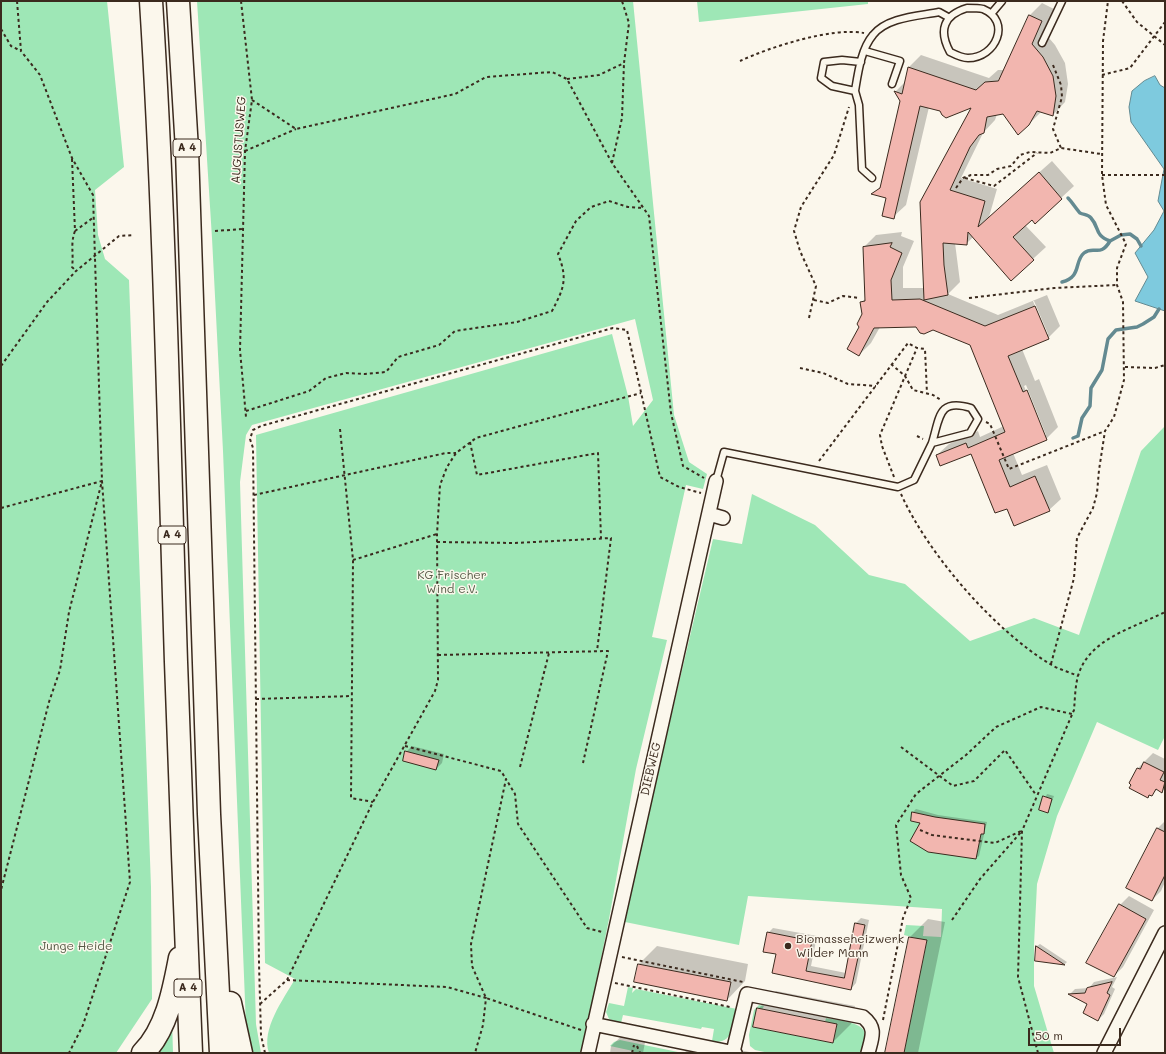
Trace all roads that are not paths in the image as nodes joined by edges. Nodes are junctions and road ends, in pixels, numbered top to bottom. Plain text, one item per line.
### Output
1 (151, 1) edge
2 (178, 1) edge
3 (1002, 1) edge
4 (1062, 1) edge
5 (991, 14) junction
6 (948, 17) junction
7 (1042, 44) dead end
8 (865, 51) junction
9 (861, 62) junction
10 (892, 84) dead end
11 (855, 91) junction
12 (872, 178) dead end
13 (932, 443) junction
14 (715, 487) joint
15 (709, 514) junction
16 (723, 518) dead end
17 (186, 923) junction
18 (1165, 933) edge
19 (217, 942) junction
20 (592, 1029) junction
21 (143, 1053) edge
22 (191, 1053) edge
23 (221, 1053) edge
24 (241, 1053) edge
25 (588, 1053) edge
26 (734, 1053) edge
27 (868, 1053) edge
28 (1104, 1053) edge

1 - 17 highway, A 4
2 - 19 highway, A 4
3 - 5 lane
4 - 7 lane
5 - 6 lane
5 - 6 lane
6 - 8 lane
8 - 9 lane
8 - 10 lane
9 - 11 lane
9 - 11 lane
11 - 12 lane
13 - 13 lane
13 - 14 lane
14 - 15 street, DIEBWEG
15 - 16 street
15 - 20 street, DIEBWEG
17 - 21 highway
17 - 22 highway, A 4
18 - 28 street
19 - 23 highway, A 4
19 - 24 highway
20 - 25 street, DIEBWEG
20 - 26 street
26 - 27 street

